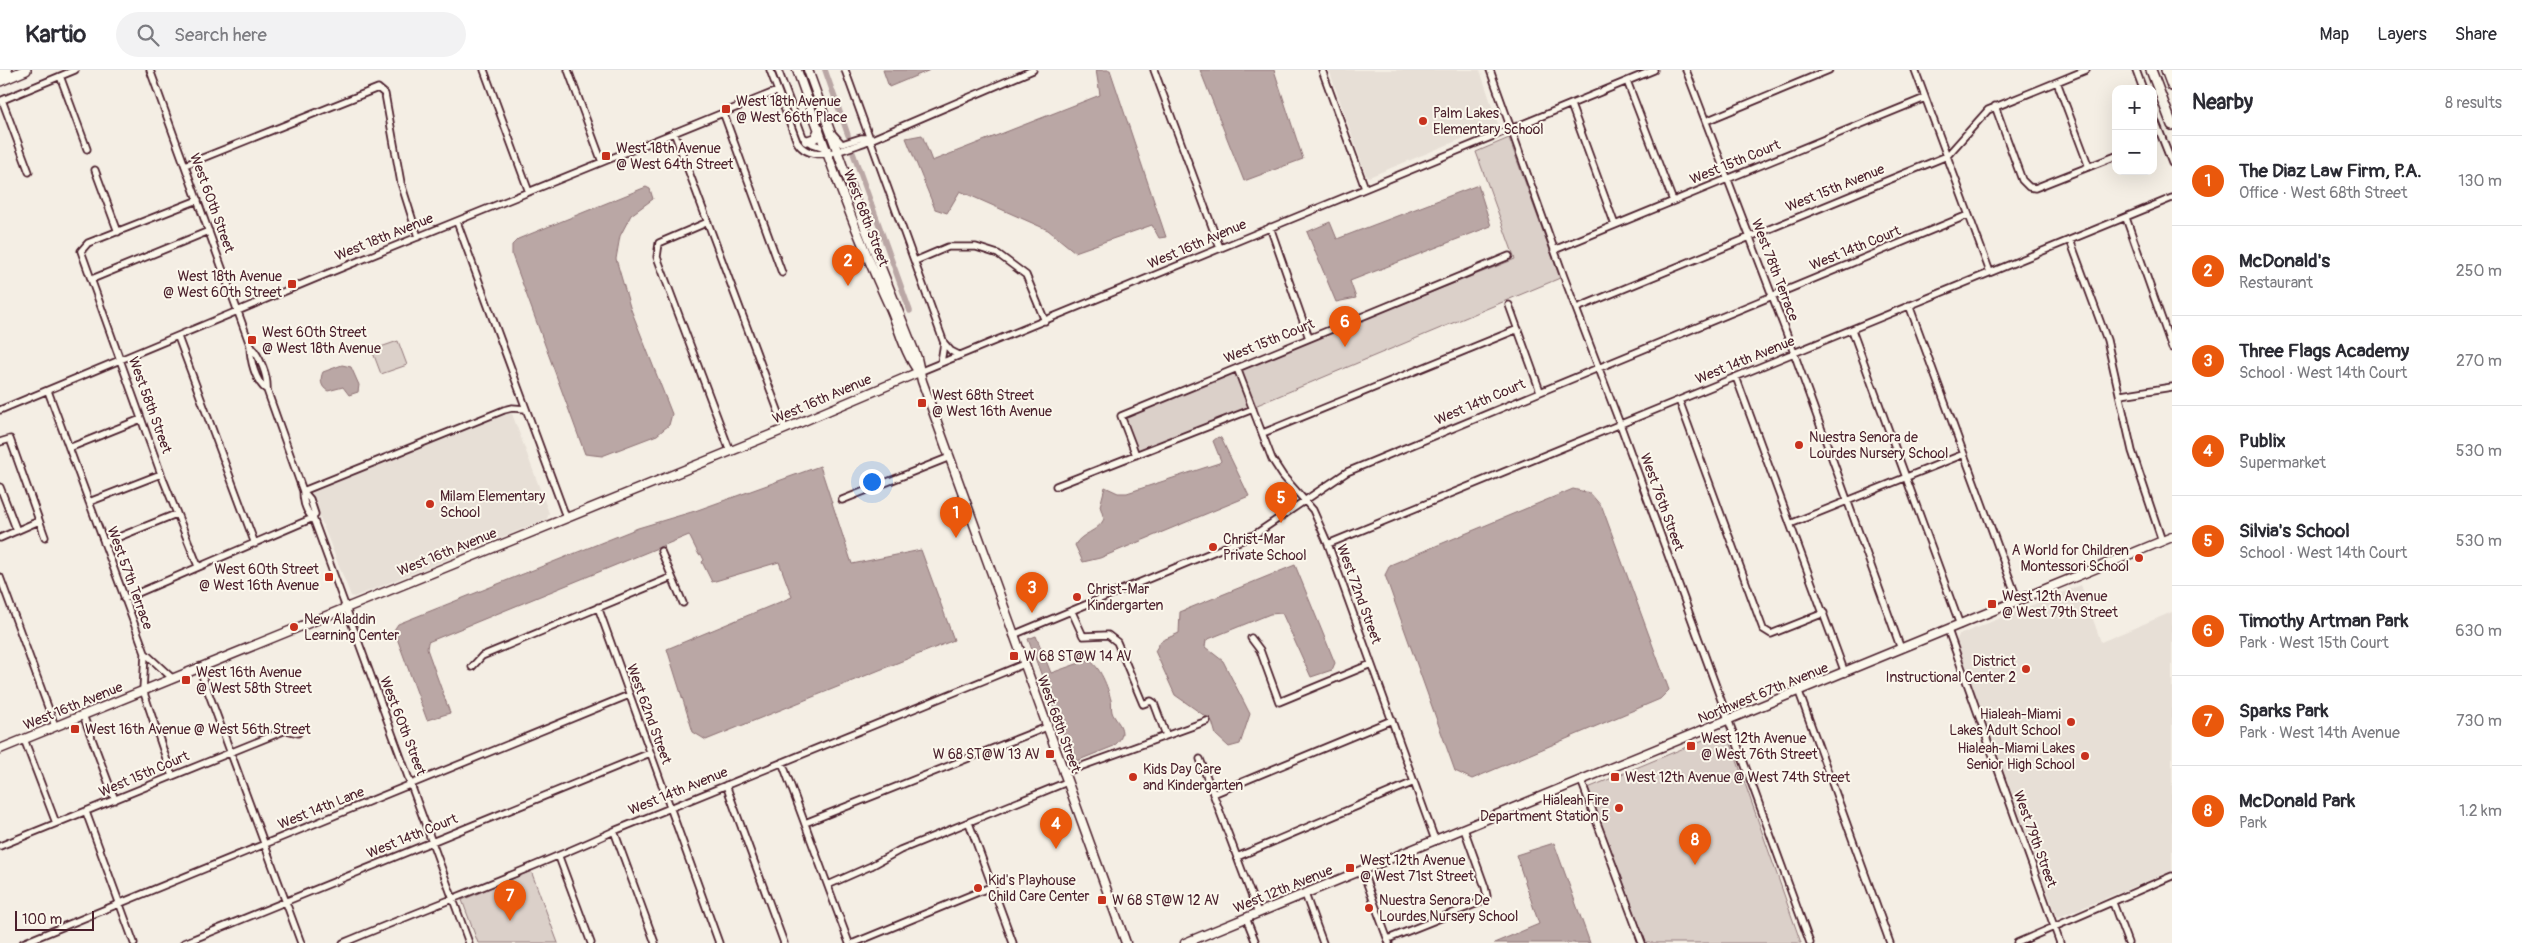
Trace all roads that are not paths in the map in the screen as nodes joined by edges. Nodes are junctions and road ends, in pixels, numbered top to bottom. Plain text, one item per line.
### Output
1 (7, 70) edge
2 (26, 70) edge
3 (75, 70) edge
4 (150, 70) edge
5 (484, 70) edge
6 (568, 70) edge
7 (770, 70) edge
8 (778, 70) edge
9 (797, 70) edge
10 (808, 70) edge
11 (845, 70) edge
12 (1033, 70) edge
13 (1154, 70) edge
14 (1322, 70) edge
15 (1490, 70) edge
16 (1654, 70) edge
17 (1686, 70) edge
18 (1829, 70) edge
19 (1915, 70) edge
20 (2086, 70) edge
21 (2136, 70) edge
22 (2151, 70) edge
23 (2166, 70) edge
24 (0, 73) edge
25 (60, 76) junction
26 (0, 81) edge
27 (1627, 81) junction
28 (2057, 82) junction
29 (2142, 85) edge
30 (2172, 86) edge
31 (777, 91) junction
32 (788, 98) junction
33 (1925, 98) junction
34 (1, 101) edge
35 (1571, 105) junction
36 (1995, 106) junction
37 (723, 112) junction
38 (1706, 121) junction
39 (2157, 125) edge
40 (2172, 125) edge
41 (1511, 128) junction
42 (818, 129) junction
43 (830, 130) junction
44 (674, 132) junction
45 (2162, 137) junction
46 (870, 138) junction
47 (2157, 139) edge
48 (806, 141) junction
49 (88, 150) dead end
50 (826, 150) junction
51 (837, 151) junction
52 (1947, 156) junction
53 (2112, 158) edge
54 (602, 162) junction
55 (2172, 163) edge
56 (185, 165) junction
57 (2089, 167) junction
58 (95, 170) dead end
59 (29, 172) dead end
60 (1727, 179) junction
61 (1365, 188) junction
62 (530, 192) junction
63 (2172, 198) edge
64 (198, 200) junction
65 (1673, 201) junction
66 (1968, 214) junction
67 (2126, 218) junction
68 (456, 222) junction
69 (708, 222) junction
70 (1614, 225) junction
71 (1270, 227) junction
72 (209, 231) junction
73 (118, 232) junction
74 (1748, 236) junction
75 (418, 237) junction
76 (2070, 240) junction
77 (1220, 248) junction
78 (1554, 250) junction
79 (1510, 256) dead end
80 (915, 261) junction
81 (1990, 272) junction
82 (782, 273) dead end
83 (92, 279) junction
84 (1771, 296) junction
85 (1509, 305) dead end
86 (1909, 306) junction
87 (1577, 308) junction
88 (238, 310) junction
89 (1045, 321) junction
90 (1518, 329) junction
91 (1852, 330) junction
92 (178, 336) junction
93 (1309, 338) junction
94 (944, 343) junction
95 (2172, 348) edge
96 (1794, 353) junction
97 (959, 355) junction
98 (121, 360) junction
99 (941, 362) junction
100 (1598, 367) junction
101 (1237, 368) junction
102 (919, 372) junction
103 (1736, 377) junction
104 (2172, 387) edge
105 (48, 391) junction
106 (1540, 391) junction
107 (2120, 394) junction
108 (1679, 400) junction
109 (526, 409) junction
110 (1253, 409) junction
111 (0, 410) edge
112 (142, 419) junction
113 (1620, 424) junction
114 (784, 429) junction
115 (1263, 433) junction
116 (0, 442) edge
117 (69, 448) junction
118 (730, 451) junction
119 (1964, 454) junction
120 (1136, 455) junction
121 (950, 457) junction
122 (161, 474) junction
123 (1906, 477) junction
124 (1056, 486) dead end
125 (0, 487) edge
126 (303, 491) junction
127 (842, 500) dead end
128 (1305, 501) junction
129 (1848, 501) junction
130 (89, 502) junction
131 (176, 514) junction
132 (566, 517) junction
133 (313, 518) junction
134 (39, 521) junction
135 (1790, 524) junction
136 (16, 531) junction
137 (45, 537) dead end
138 (2172, 537) edge
139 (0, 538) edge
140 (2162, 541) junction
141 (104, 543) junction
142 (255, 544) junction
143 (1328, 544) junction
144 (661, 551) dead end
145 (198, 566) junction
146 (0, 577) edge
147 (672, 577) junction
148 (124, 599) junction
149 (2018, 601) junction
150 (683, 603) dead end
151 (598, 607) junction
152 (345, 608) junction
153 (1072, 612) junction
154 (1824, 613) junction
155 (1960, 625) junction
156 (1948, 630) junction
157 (1013, 635) junction
158 (1251, 638) dead end
159 (1902, 649) junction
160 (145, 653) junction
161 (1024, 664) junction
162 (1371, 664) junction
163 (199, 667) junction
164 (472, 667) dead end
165 (1844, 673) junction
166 (172, 678) junction
167 (143, 690) junction
168 (1799, 692) junction
169 (629, 696) junction
170 (82, 715) junction
171 (1392, 720) junction
172 (1207, 721) dead end
173 (1728, 721) junction
174 (55, 726) junction
175 (1046, 727) junction
176 (298, 733) dead end
177 (1166, 735) junction
178 (24, 739) junction
179 (0, 749) edge
180 (230, 752) junction
181 (650, 753) junction
182 (1200, 759) dead end
183 (782, 762) junction
184 (1063, 773) junction
185 (172, 776) junction
186 (1582, 780) junction
187 (1067, 782) junction
188 (1414, 782) junction
189 (412, 785) junction
190 (726, 785) junction
191 (1214, 794) junction
192 (115, 800) junction
193 (670, 809) junction
194 (86, 812) junction
195 (56, 823) junction
196 (805, 823) junction
197 (969, 823) junction
198 (1464, 829) junction
199 (614, 831) junction
200 (1434, 840) junction
201 (432, 841) junction
202 (264, 844) junction
203 (0, 846) edge
204 (559, 857) junction
205 (1236, 857) junction
206 (1362, 870) junction
207 (2171, 876) edge
208 (2172, 883) edge
209 (828, 886) junction
210 (993, 886) junction
211 (1305, 894) junction
212 (452, 898) junction
213 (286, 902) junction
214 (2113, 902) junction
215 (119, 904) junction
216 (1258, 913) junction
217 (1246, 918) junction
218 (2055, 927) junction
219 (1388, 941) edge
220 (23, 943) edge
221 (134, 943) edge
222 (184, 943) edge
223 (301, 943) edge
224 (343, 943) edge
225 (468, 943) edge
226 (591, 943) edge
227 (655, 943) edge
228 (719, 943) edge
229 (784, 943) edge
230 (849, 943) edge
231 (854, 943) edge
232 (1013, 943) edge
233 (1126, 943) edge
234 (1185, 943) edge
235 (1256, 943) edge
236 (1323, 943) edge
237 (1642, 943) edge
238 (1810, 943) edge
239 (1890, 943) edge
240 (2016, 943) edge
241 (2060, 943) edge
242 (2128, 943) edge

1 - 24 highway
2 - 26 highway
3 - 25 street
4 - 56 street, West 60th Street
5 - 62 street
6 - 54 street
7 - 31 street
8 - 32 street
9 - 42 main road, West 68th Street
10 - 43 main road, West 68th Street
11 - 46 street
12 - 46 street
13 - 77 street
14 - 61 street
15 - 41 street, West 76th Street
16 - 27 street, West 16th Avenue
17 - 38 street, West 78th Terrace
18 - 38 street
19 - 33 street
20 - 28 street, West 15th Avenue
21 - 29 street
22 - 40 highway
23 - 30 highway
25 - 34 street
25 - 49 street
27 - 35 street, West 16th Avenue
27 - 65 street
28 - 36 street, West 15th Avenue
28 - 57 street
31 - 32 street
31 - 37 street, West 18th Avenue
31 - 50 street
32 - 48 street
33 - 52 street
33 - 60 street, West 15th Court
34 - 59 street
35 - 41 street, West 16th Avenue
35 - 70 street
36 - 52 street, West 15th Avenue
36 - 57 street
37 - 44 street, West 18th Avenue
37 - 82 street
38 - 60 street, West 78th Terrace
39 - 45 street
41 - 61 street, West 16th Avenue
41 - 78 street, West 76th Street
42 - 48 main road
42 - 50 main road, West 68th Street
43 - 46 street
43 - 51 main road, West 68th Street
44 - 54 street, West 18th Avenue
44 - 69 street
45 - 47 street
45 - 55 street
46 - 51 street
46 - 80 street
48 - 50 street
50 - 51 street
50 - 102 main road, West 68th Street
51 - 102 main road, West 68th Street
52 - 66 street
52 - 74 street, West 15th Avenue
53 - 57 street
54 - 62 street, West 18th Avenue
56 - 64 street, West 60th Street
56 - 75 street
58 - 73 street
60 - 65 street, West 15th Court
60 - 74 street, West 78th Terrace
61 - 71 street, West 16th Avenue
62 - 68 street, West 18th Avenue
63 - 67 street, West 14th Avenue
64 - 72 street, West 60th Street
64 - 73 street
65 - 70 street, West 15th Court
66 - 81 street
66 - 84 street, West 14th Court
67 - 76 street, West 14th Avenue
67 - 95 street
68 - 75 street, West 18th Avenue
68 - 109 street
69 - 114 street
69 - 118 street
70 - 78 street, West 15th Court
71 - 77 street, West 16th Avenue
71 - 93 street
72 - 83 street
72 - 88 street, West 60th Street
73 - 83 street, West 58th Street
74 - 84 street, West 78th Terrace
74 - 87 street, West 15th Avenue
75 - 88 street, West 18th Avenue
76 - 81 street, West 14th Avenue
76 - 107 street
77 - 89 street, West 16th Avenue
78 - 87 street, West 76th Street
79 - 93 street, West 15th Court
80 - 89 street
80 - 94 street
81 - 86 street, West 14th Avenue
83 - 98 street, West 58th Street
84 - 96 street, West 78th Terrace
84 - 100 street, West 14th Court
85 - 90 street
86 - 91 street, West 14th Avenue
86 - 119 street
87 - 100 street, West 76th Street
88 - 92 street, West 18th Avenue
88 - 126 street, West 60th Street
89 - 97 street, West 16th Avenue
90 - 106 street
90 - 115 street
91 - 96 street, West 14th Avenue
91 - 123 street
92 - 98 street, West 18th Avenue
92 - 142 street
93 - 101 street, West 15th Court
94 - 97 street
94 - 99 street
96 - 103 street, West 14th Avenue
96 - 129 street, West 78th Terrace
97 - 99 street, West 16th Avenue
98 - 105 street, West 18th Avenue
98 - 112 street, West 58th Street
99 - 102 street, West 16th Avenue
100 - 106 street, West 14th Court
100 - 113 street, West 76th Street
101 - 110 street, West 72nd Street
101 - 120 street, West 15th Court
102 - 114 main road, West 16th Avenue
102 - 121 main road, West 68th Street
103 - 108 street, West 14th Avenue
103 - 135 street
104 - 107 street
105 - 111 street, West 18th Avenue
105 - 117 street, West 57th Terrace
106 - 128 street, West 14th Court
107 - 140 street
108 - 113 street, West 14th Avenue
108 - 154 street
109 - 126 street
109 - 132 street
110 - 115 street, West 72nd Street
110 - 120 street
112 - 117 street
112 - 122 street, West 58th Street
113 - 143 street, West 14th Avenue
113 - 173 street, West 76th Street
114 - 118 main road, West 16th Avenue
115 - 128 street, West 72nd Street
116 - 134 street
117 - 130 street, West 57th Terrace
118 - 132 main road, West 16th Avenue
119 - 123 street
119 - 149 street
120 - 124 street
121 - 127 street
121 - 157 main road, West 68th Street
122 - 130 street
122 - 131 street, West 58th Street
123 - 129 street
123 - 155 street
125 - 136 street
126 - 133 street, West 60th Street
128 - 143 street, West 72nd Street
128 - 153 street, West 14th Court
129 - 135 street
129 - 159 street, West 78th Terrace
130 - 141 street, West 57th Terrace
131 - 141 street
131 - 145 street, West 58th Street
132 - 152 main road, West 16th Avenue
133 - 142 street
133 - 152 street, West 60th Street
134 - 136 street
134 - 137 street
135 - 154 street
136 - 139 street
138 - 140 main road, Northwest 67th Avenue
140 - 149 main road, Northwest 67th Avenue
141 - 148 street, West 57th Terrace
142 - 145 street
143 - 162 street, West 72nd Street
144 - 147 street
145 - 148 street
146 - 174 street
147 - 150 street
147 - 151 street
148 - 160 street, West 57th Terrace
149 - 155 main road, Northwest 67th Avenue
151 - 164 street
151 - 169 street, West 62nd Street
152 - 163 main road, West 16th Avenue
152 - 189 street, West 60th Street
153 - 157 street, West 14th Court
153 - 177 street
154 - 165 street
155 - 156 main road, Northwest 67th Avenue
156 - 159 main road, Northwest 67th Avenue
156 - 218 street, West 79th Street
157 - 161 main road, West 68th Street
158 - 162 street
159 - 165 main road, Northwest 67th Avenue
160 - 166 street
160 - 167 street, West 57th Terrace
161 - 175 main road, West 68th Street
161 - 183 street, West 14th Avenue
162 - 171 street, West 72nd Street
163 - 166 main road, West 16th Avenue
163 - 180 street
165 - 168 main road, Northwest 67th Avenue
166 - 167 main road, West 16th Avenue
167 - 170 main road, West 16th Avenue
167 - 185 street, West 57th Terrace
168 - 173 main road, Northwest 67th Avenue
168 - 239 street
169 - 181 street, West 62nd Street
169 - 189 street, West 14th Lane
170 - 174 main road, West 16th Avenue
170 - 192 street
171 - 188 street, West 72nd Street
171 - 191 street
172 - 177 street
173 - 186 main road, Northwest 67th Avenue
173 - 238 street, West 76th Street
174 - 178 main road, West 16th Avenue
175 - 184 main road, West 68th Street
175 - 196 street
176 - 180 street, West 15th Court
177 - 184 street
178 - 179 main road, West 16th Avenue
178 - 195 street
180 - 185 street, West 15th Court
180 - 202 street
181 - 193 street, West 62nd Street
181 - 201 street, West 14th Court
182 - 191 street
183 - 190 street, West 14th Avenue
183 - 196 street
184 - 187 main road, West 68th Street
185 - 192 street, West 15th Court
186 - 198 main road, Northwest 67th Avenue
186 - 237 street
187 - 197 street
187 - 233 main road, West 68th Street
188 - 200 street, West 72nd Street
188 - 205 street
189 - 201 street, West 60th Street
189 - 202 street, West 14th Lane
190 - 193 street, West 14th Avenue
190 - 229 street
191 - 205 street
192 - 194 street, West 15th Court
193 - 199 street, West 14th Avenue
193 - 228 street, West 62nd Street
194 - 195 street, West 15th Court
194 - 215 street
195 - 203 street, West 15th Court
196 - 209 street
197 - 209 street
197 - 210 street
198 - 200 main road, Northwest 67th Avenue
198 - 219 street
199 - 204 street, West 14th Avenue
199 - 227 street
200 - 206 main road, Northwest 67th Avenue
201 - 212 street, West 60th Street
201 - 213 street, West 14th Court
202 - 213 street
202 - 215 street, West 14th Lane
204 - 212 street, West 14th Avenue
204 - 226 street
205 - 216 street
206 - 211 main road, West 12th Avenue
206 - 219 street
207 - 208 street
207 - 214 street
209 - 230 street
210 - 231 street
210 - 232 street
211 - 216 main road, West 12th Avenue
211 - 236 street
212 - 224 street, West 14th Avenue
212 - 225 street, West 60th Street
213 - 222 street, West 14th Court
213 - 223 street
214 - 218 street
214 - 242 street
215 - 220 street, West 14th Lane
215 - 221 street
216 - 217 main road, West 12th Avenue
217 - 234 main road, West 12th Avenue
217 - 235 street
218 - 240 street
218 - 241 street, West 79th Street

